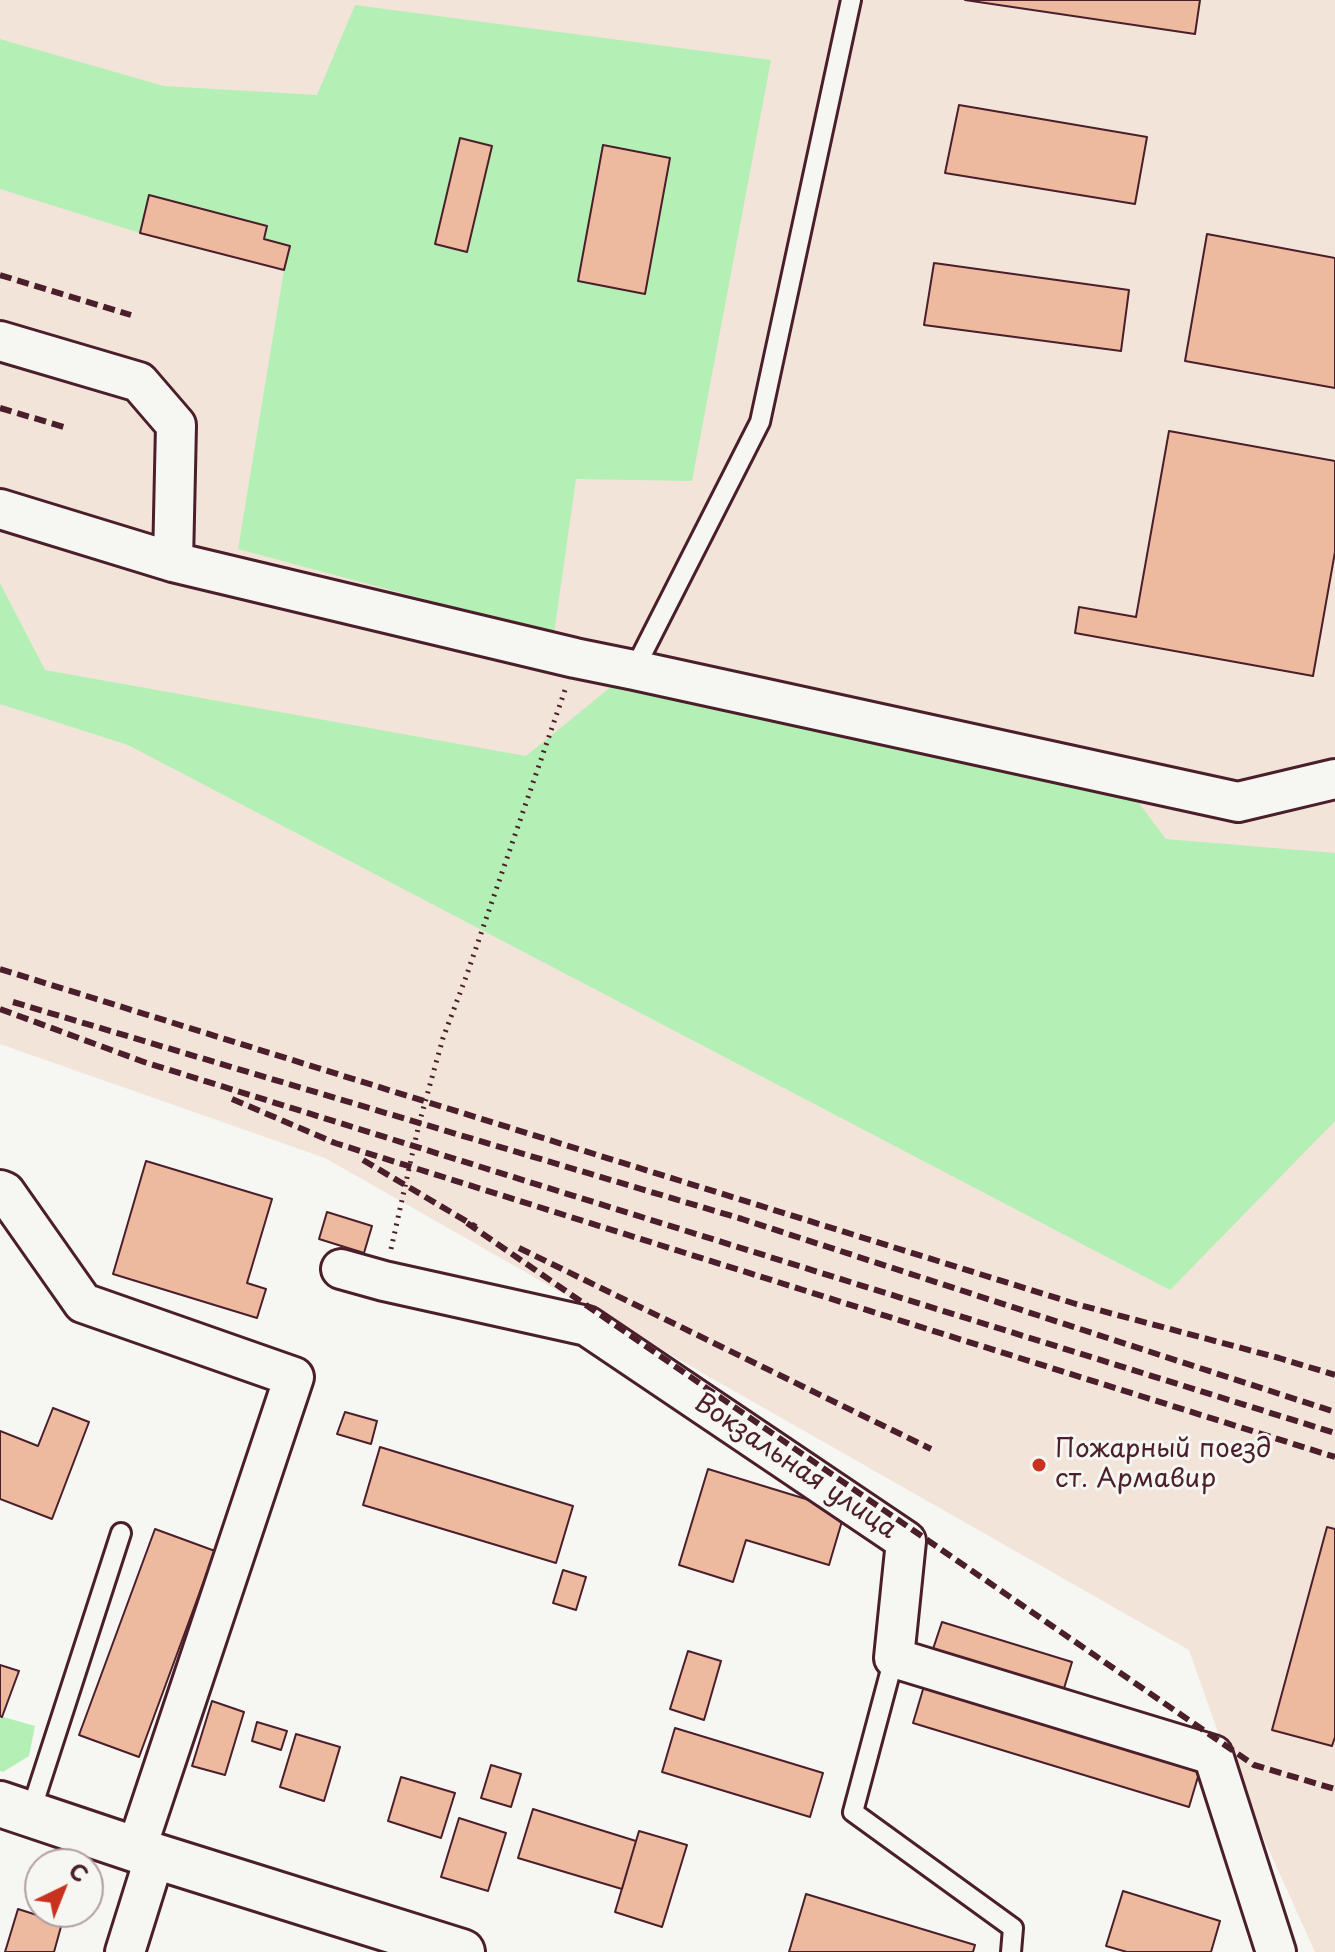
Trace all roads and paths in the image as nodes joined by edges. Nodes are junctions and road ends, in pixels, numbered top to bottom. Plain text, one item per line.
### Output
1 (851, 0) edge
2 (0, 341) edge
3 (0, 509) edge
4 (173, 562) junction
5 (575, 658) junction
6 (634, 670) junction
7 (1335, 779) edge
8 (0, 1190) edge
9 (341, 1269) dead end
10 (384, 1281) junction
11 (121, 1533) dead end
12 (894, 1658) junction
13 (15, 1809) edge
14 (146, 1853) junction
15 (125, 1952) edge
16 (462, 1952) edge
17 (1011, 1952) edge
18 (1276, 1952) edge

1 - 6 lane
2 - 4 street
3 - 4 street
4 - 5 street
5 - 6 street
5 - 10 path
6 - 7 street
8 - 14 street
9 - 10 street, Вокзальная улица
10 - 12 street, Вокзальная улица
11 - 13 lane
12 - 17 lane
12 - 18 street
13 - 14 main road
14 - 15 street
14 - 16 main road

